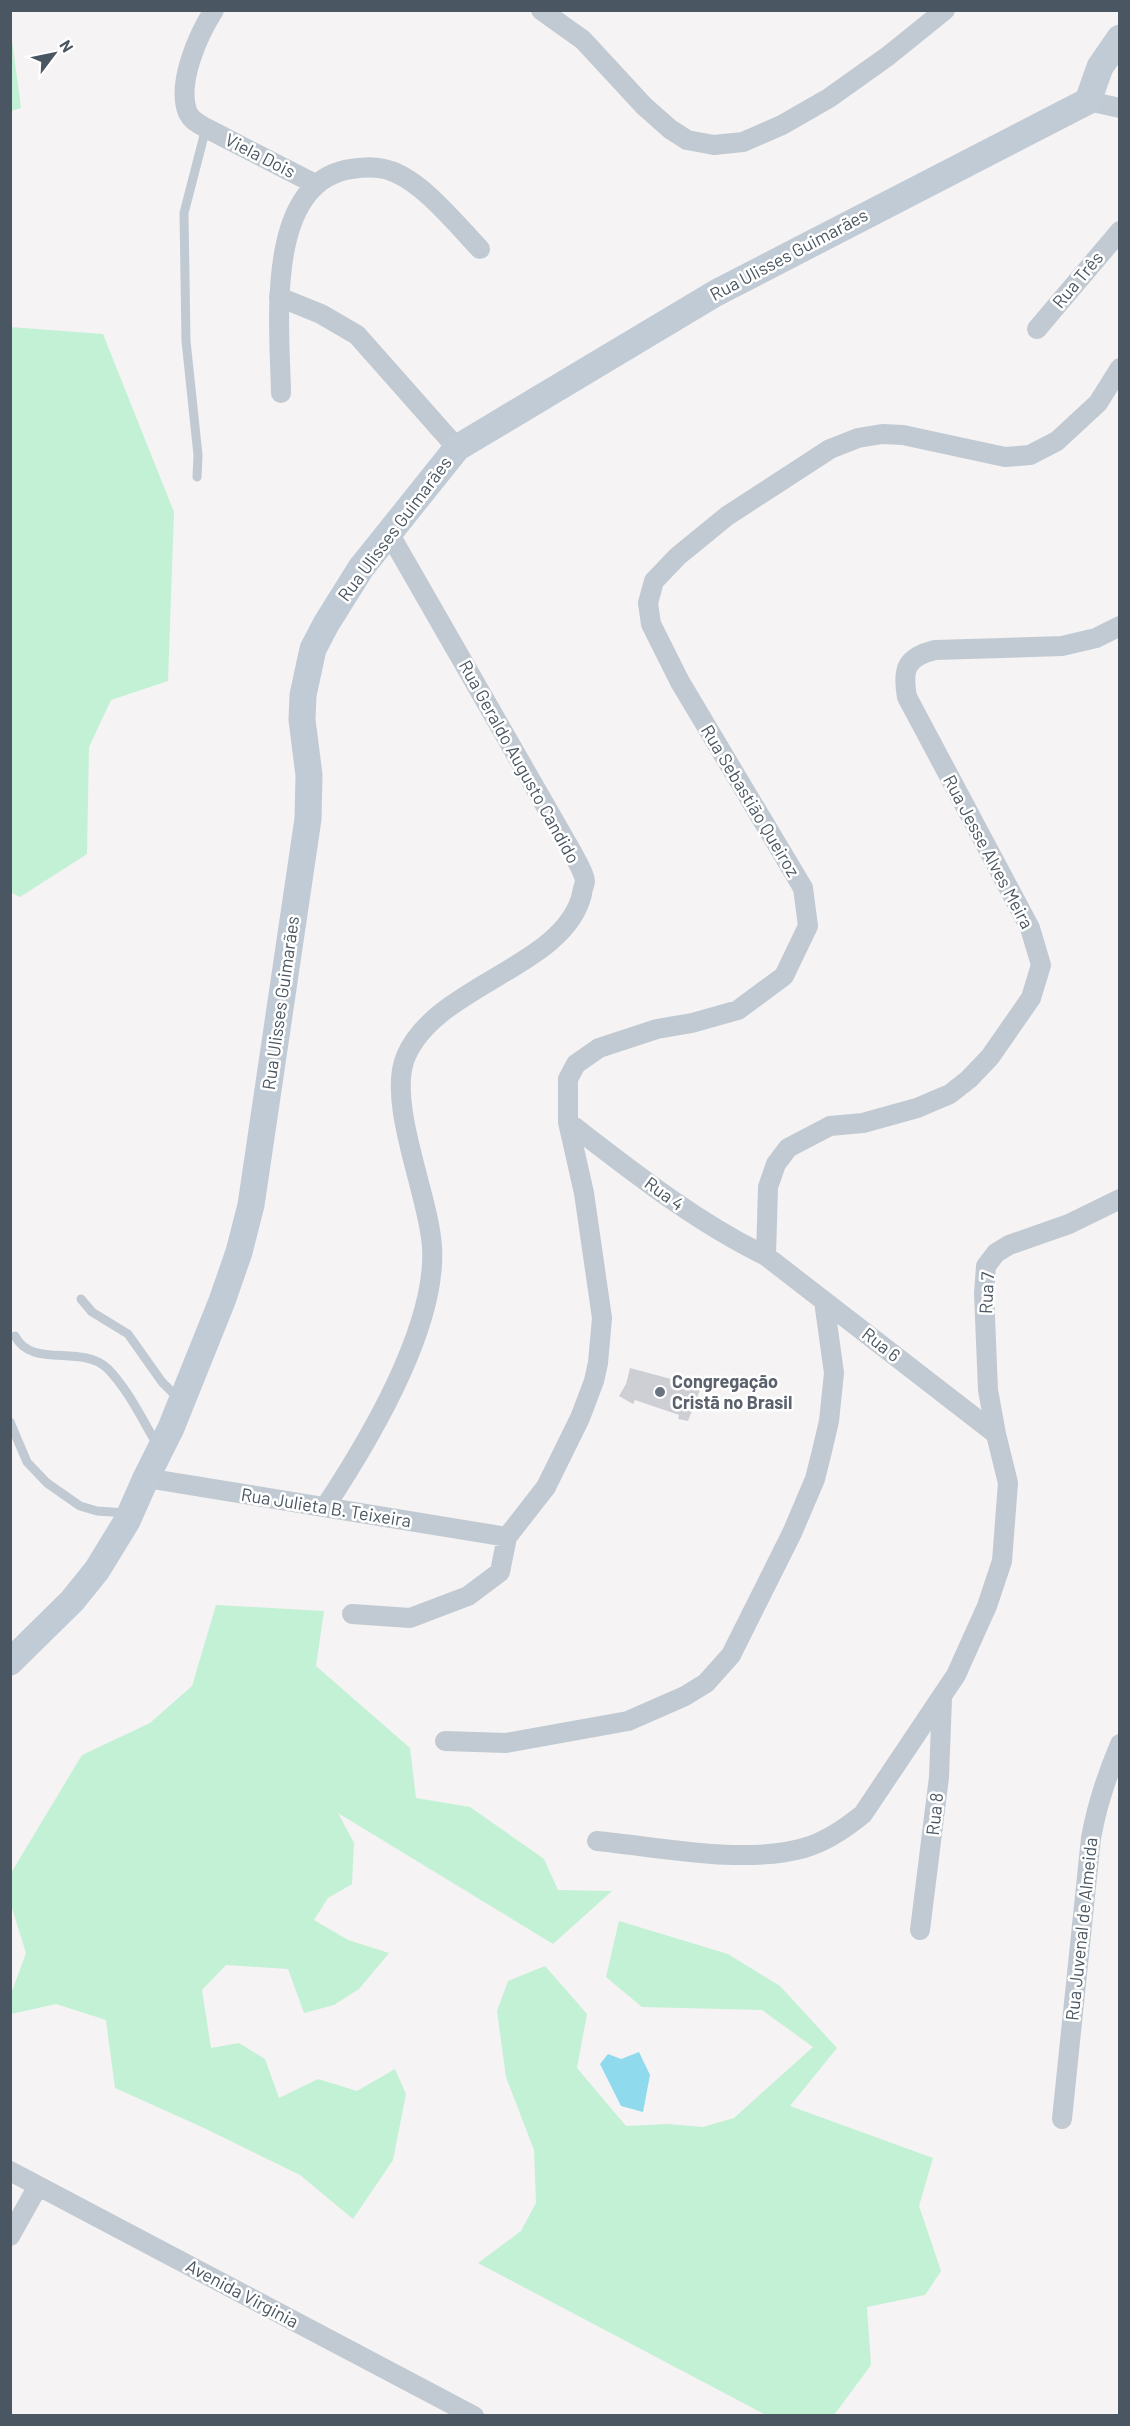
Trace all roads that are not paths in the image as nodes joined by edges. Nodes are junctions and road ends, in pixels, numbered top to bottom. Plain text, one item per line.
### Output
1 (214, 10) edge
2 (541, 10) edge
3 (945, 10) edge
4 (1119, 39) edge
5 (1088, 101) junction
6 (1119, 108) edge
7 (206, 129) junction
8 (315, 184) junction
9 (1119, 231) edge
10 (480, 249) dead end
11 (279, 297) junction
12 (1037, 329) dead end
13 (1119, 368) edge
14 (281, 393) dead end
15 (457, 448) junction
16 (197, 477) dead end
17 (389, 533) junction
18 (1119, 626) edge
19 (568, 1122) junction
20 (1119, 1199) edge
21 (766, 1256) junction
22 (81, 1299) dead end
23 (824, 1301) junction
24 (15, 1336) dead end
25 (181, 1402) junction
26 (10, 1422) edge
27 (996, 1434) junction
28 (160, 1449) junction
29 (146, 1478) junction
30 (324, 1507) junction
31 (131, 1513) junction
32 (507, 1537) junction
33 (352, 1614) dead end
34 (10, 1662) edge
35 (942, 1698) junction
36 (446, 1741) dead end
37 (1119, 1744) edge
38 (597, 1841) dead end
39 (920, 1930) dead end
40 (1062, 2119) dead end
41 (10, 2171) edge
42 (38, 2186) junction
43 (10, 2236) edge
44 (448, 2410) edge
45 (474, 2415) edge

1 - 7 street
2 - 3 street
4 - 5 main road
5 - 6 street
5 - 15 main road, Rua Ulisses Guimarães
7 - 8 street, Viela Dois
7 - 16 lane
8 - 10 street
8 - 11 street
9 - 12 street, Rua Três
11 - 14 street
11 - 15 street
13 - 19 street, Rua Sebastião Queiroz
15 - 17 main road, Rua Ulisses Guimarães
17 - 25 main road, Rua Ulisses Guimarães
17 - 30 street, Rua Geraldo Augusto Candido
18 - 21 street, Rua Jesse Alves Meira
19 - 21 street, Rua 4
19 - 32 street, Rua Sebastião Queiroz
20 - 27 street, Rua 7
21 - 23 street, Rua 6
22 - 25 lane
23 - 27 street, Rua 6
23 - 36 street
24 - 28 lane
25 - 28 main road, Rua Ulisses Guimarães
26 - 31 lane
27 - 35 street, Rua 7
28 - 29 main road, Rua Ulisses Guimarães
29 - 30 street, Rua Julieta B. Teixeira
29 - 31 main road, Rua Ulisses Guimarães
30 - 32 street, Rua Julieta B. Teixeira
31 - 34 main road, Rua Ulisses Guimarães
32 - 33 street, Rua Sebastião Queiroz
35 - 38 street, Rua 7
35 - 39 street, Rua 8
37 - 40 street, Rua Juvenal de Almeida
41 - 42 street, Avenida Virginia
42 - 43 street
42 - 44 street, Avenida Virginia
44 - 45 street, Avenida Virginia

